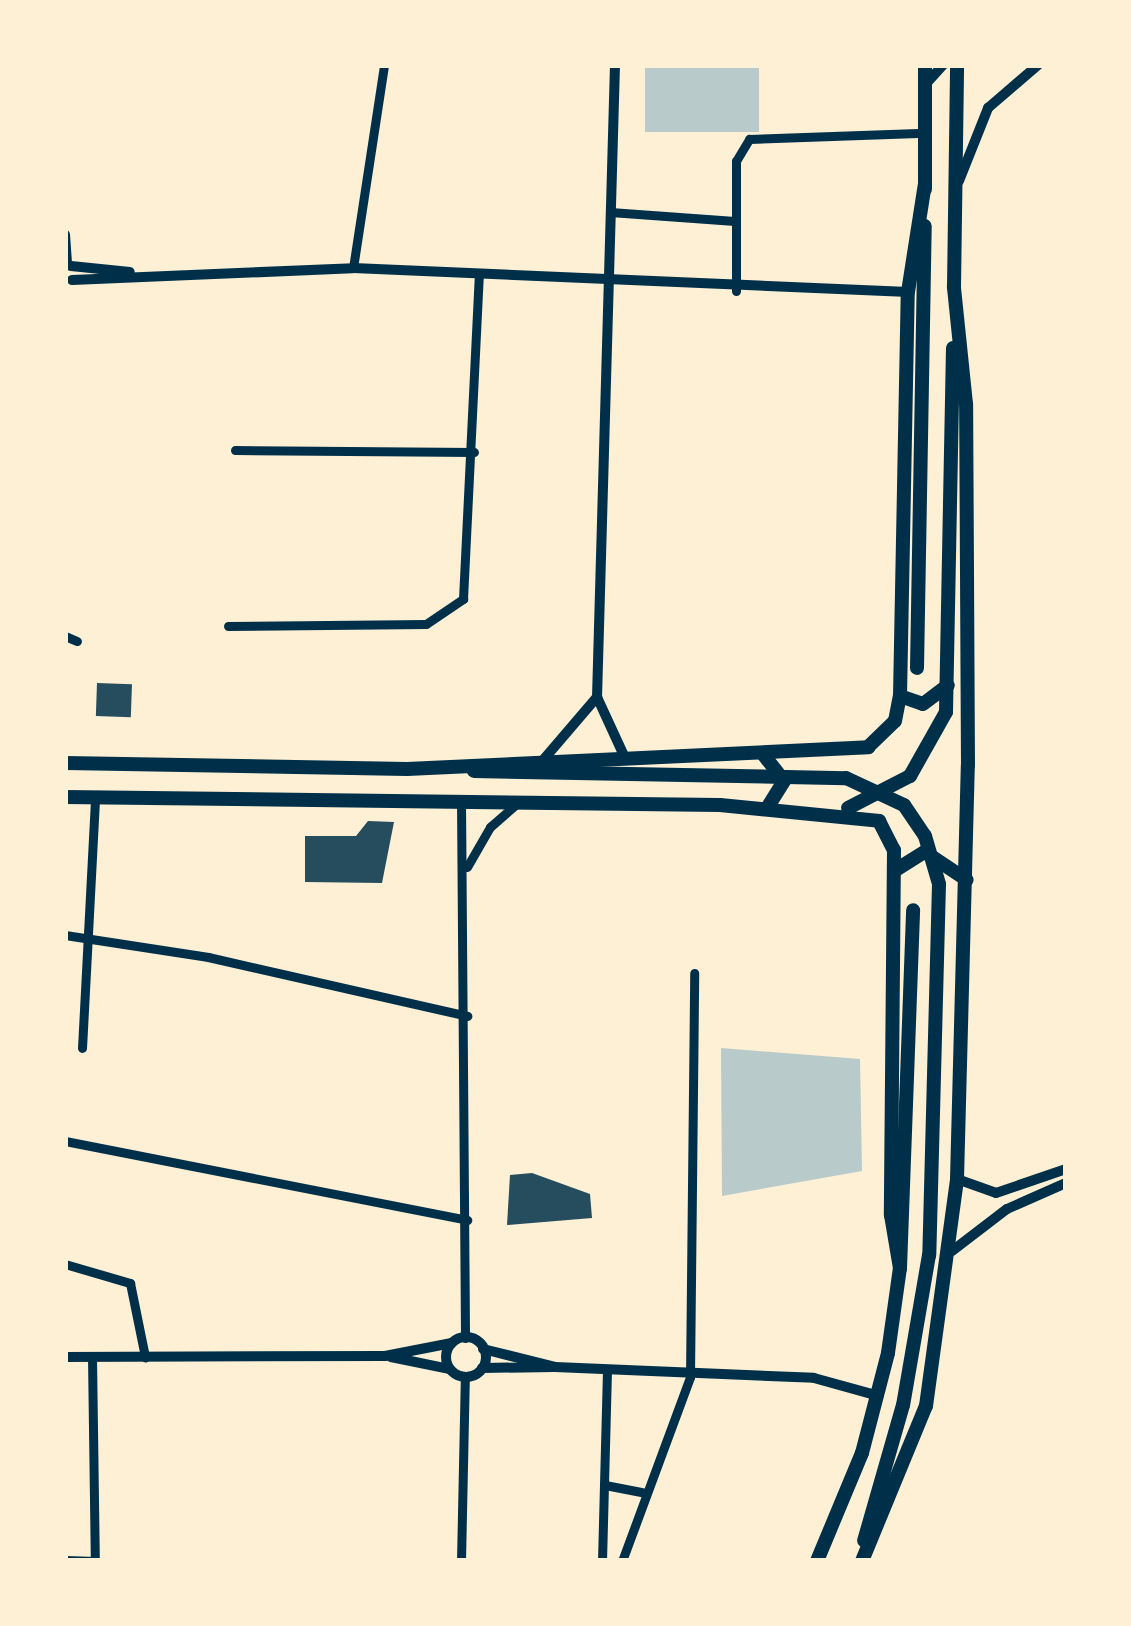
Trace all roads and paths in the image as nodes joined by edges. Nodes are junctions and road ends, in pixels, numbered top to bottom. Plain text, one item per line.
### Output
1 (384, 65) edge
2 (615, 65) edge
3 (925, 65) edge
4 (942, 65) edge
5 (957, 65) edge
6 (1038, 65) edge
7 (925, 85) junction
8 (925, 133) junction
9 (925, 184) junction
10 (956, 186) junction
11 (610, 212) junction
12 (735, 222) junction
13 (65, 234) edge
14 (67, 262) edge
15 (353, 268) junction
16 (479, 273) junction
17 (141, 274) junction
18 (608, 282) junction
19 (68, 284) edge
20 (954, 288) junction
21 (736, 291) junction
22 (908, 292) junction
23 (235, 450) dead end
24 (474, 452) junction
25 (228, 626) dead end
26 (65, 636) edge
27 (78, 641) dead end
28 (917, 668) dead end
29 (948, 684) junction
30 (900, 696) junction
31 (597, 697) junction
32 (763, 754) junction
33 (626, 758) junction
34 (544, 759) junction
35 (65, 763) edge
36 (407, 769) junction
37 (65, 797) edge
38 (94, 798) junction
39 (461, 800) junction
40 (518, 803) junction
41 (768, 807) junction
42 (837, 810) junction
43 (466, 869) junction
44 (894, 870) junction
45 (966, 880) junction
46 (913, 910) dead end
47 (65, 935) edge
48 (86, 937) junction
49 (694, 973) dead end
50 (467, 1016) junction
51 (82, 1048) dead end
52 (65, 1142) edge
53 (1066, 1169) edge
54 (957, 1178) junction
55 (1066, 1184) edge
56 (467, 1220) junction
57 (952, 1250) junction
58 (65, 1264) edge
59 (900, 1268) junction
60 (466, 1338) junction
61 (452, 1343) junction
62 (483, 1349) junction
63 (92, 1356) junction
64 (385, 1356) junction
65 (65, 1357) edge
66 (145, 1358) junction
67 (555, 1367) junction
68 (482, 1368) junction
69 (450, 1369) junction
70 (607, 1370) junction
71 (465, 1377) junction
72 (690, 1377) junction
73 (880, 1397) junction
74 (604, 1486) junction
75 (642, 1492) junction
76 (65, 1560) edge
77 (95, 1561) edge
78 (461, 1561) edge
79 (602, 1561) edge
80 (622, 1561) edge
81 (818, 1561) edge
82 (860, 1561) edge

1 - 15 street
2 - 11 street
3 - 7 main road
4 - 7 street
5 - 10 main road
6 - 10 street
7 - 8 main road
8 - 9 main road
8 - 12 street
9 - 22 main road
9 - 28 main road
10 - 20 main road
11 - 12 street
11 - 18 street
12 - 21 street
13 - 14 street
14 - 17 street
14 - 19 street
15 - 16 street
15 - 17 street
16 - 18 street
16 - 24 street
17 - 19 street
18 - 21 street
18 - 31 street
20 - 29 main road
20 - 45 main road
21 - 22 street
22 - 30 main road
23 - 24 street
24 - 25 street
26 - 27 street
29 - 30 main road
29 - 42 main road
30 - 32 main road
31 - 33 street
31 - 34 street
32 - 33 main road
32 - 41 main road
33 - 34 main road
34 - 36 main road
35 - 36 main road
36 - 82 main road
37 - 38 main road
38 - 39 main road
38 - 48 street
39 - 40 main road
39 - 43 street
40 - 41 main road
40 - 43 street
41 - 42 main road
42 - 44 main road
43 - 50 street
44 - 45 main road
44 - 59 main road
45 - 54 main road
46 - 59 main road
47 - 48 street
48 - 50 street
48 - 51 street
49 - 72 street
50 - 56 street
52 - 56 street
53 - 54 street
54 - 57 main road
55 - 57 street
56 - 60 street
57 - 82 main road
58 - 66 street
59 - 73 main road
60 - 61 street
60 - 62 street
61 - 64 street
61 - 69 street
62 - 67 street
62 - 68 street
63 - 65 street
63 - 66 street
63 - 77 street
64 - 66 street
64 - 69 street
67 - 68 street
67 - 70 street
68 - 71 street
69 - 71 street
70 - 72 street
70 - 74 street
71 - 78 street
72 - 73 street
72 - 75 street
73 - 81 main road
74 - 75 street
74 - 79 street
75 - 80 street
76 - 77 street

